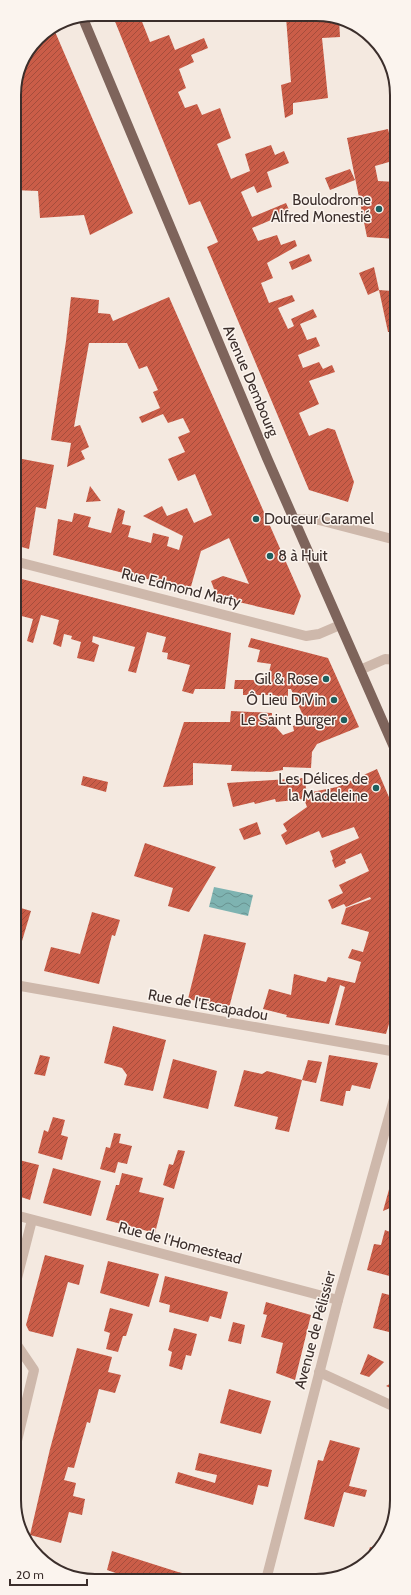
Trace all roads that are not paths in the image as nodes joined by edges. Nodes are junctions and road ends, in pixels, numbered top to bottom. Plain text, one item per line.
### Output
1 (85, 22) edge
2 (294, 519) junction
3 (390, 538) edge
4 (21, 563) edge
5 (340, 625) junction
6 (390, 659) edge
7 (360, 670) junction
8 (390, 740) edge
9 (21, 988) edge
10 (390, 1051) edge
11 (390, 1113) edge
12 (21, 1217) edge
13 (32, 1220) junction
14 (21, 1263) edge
15 (338, 1300) junction
16 (21, 1351) edge
17 (319, 1372) junction
18 (390, 1405) edge
19 (21, 1424) edge
20 (268, 1574) edge

1 - 2 main road, Avenue Dembourg
2 - 3 street
2 - 5 main road, Avenue Dembourg
4 - 5 street, Rue Edmond Marty
5 - 7 main road, Avenue Dembourg
6 - 7 street
7 - 8 main road, Avenue Dembourg
9 - 10 street, Rue de l'Escapadou
11 - 15 street, Avenue de Pélissier
12 - 13 street, Rue de l'Homestead
13 - 14 street
13 - 15 street, Rue de l'Homestead
15 - 17 street, Avenue de Pélissier
16 - 19 street
17 - 18 street
17 - 20 street, Avenue de Pélissier

